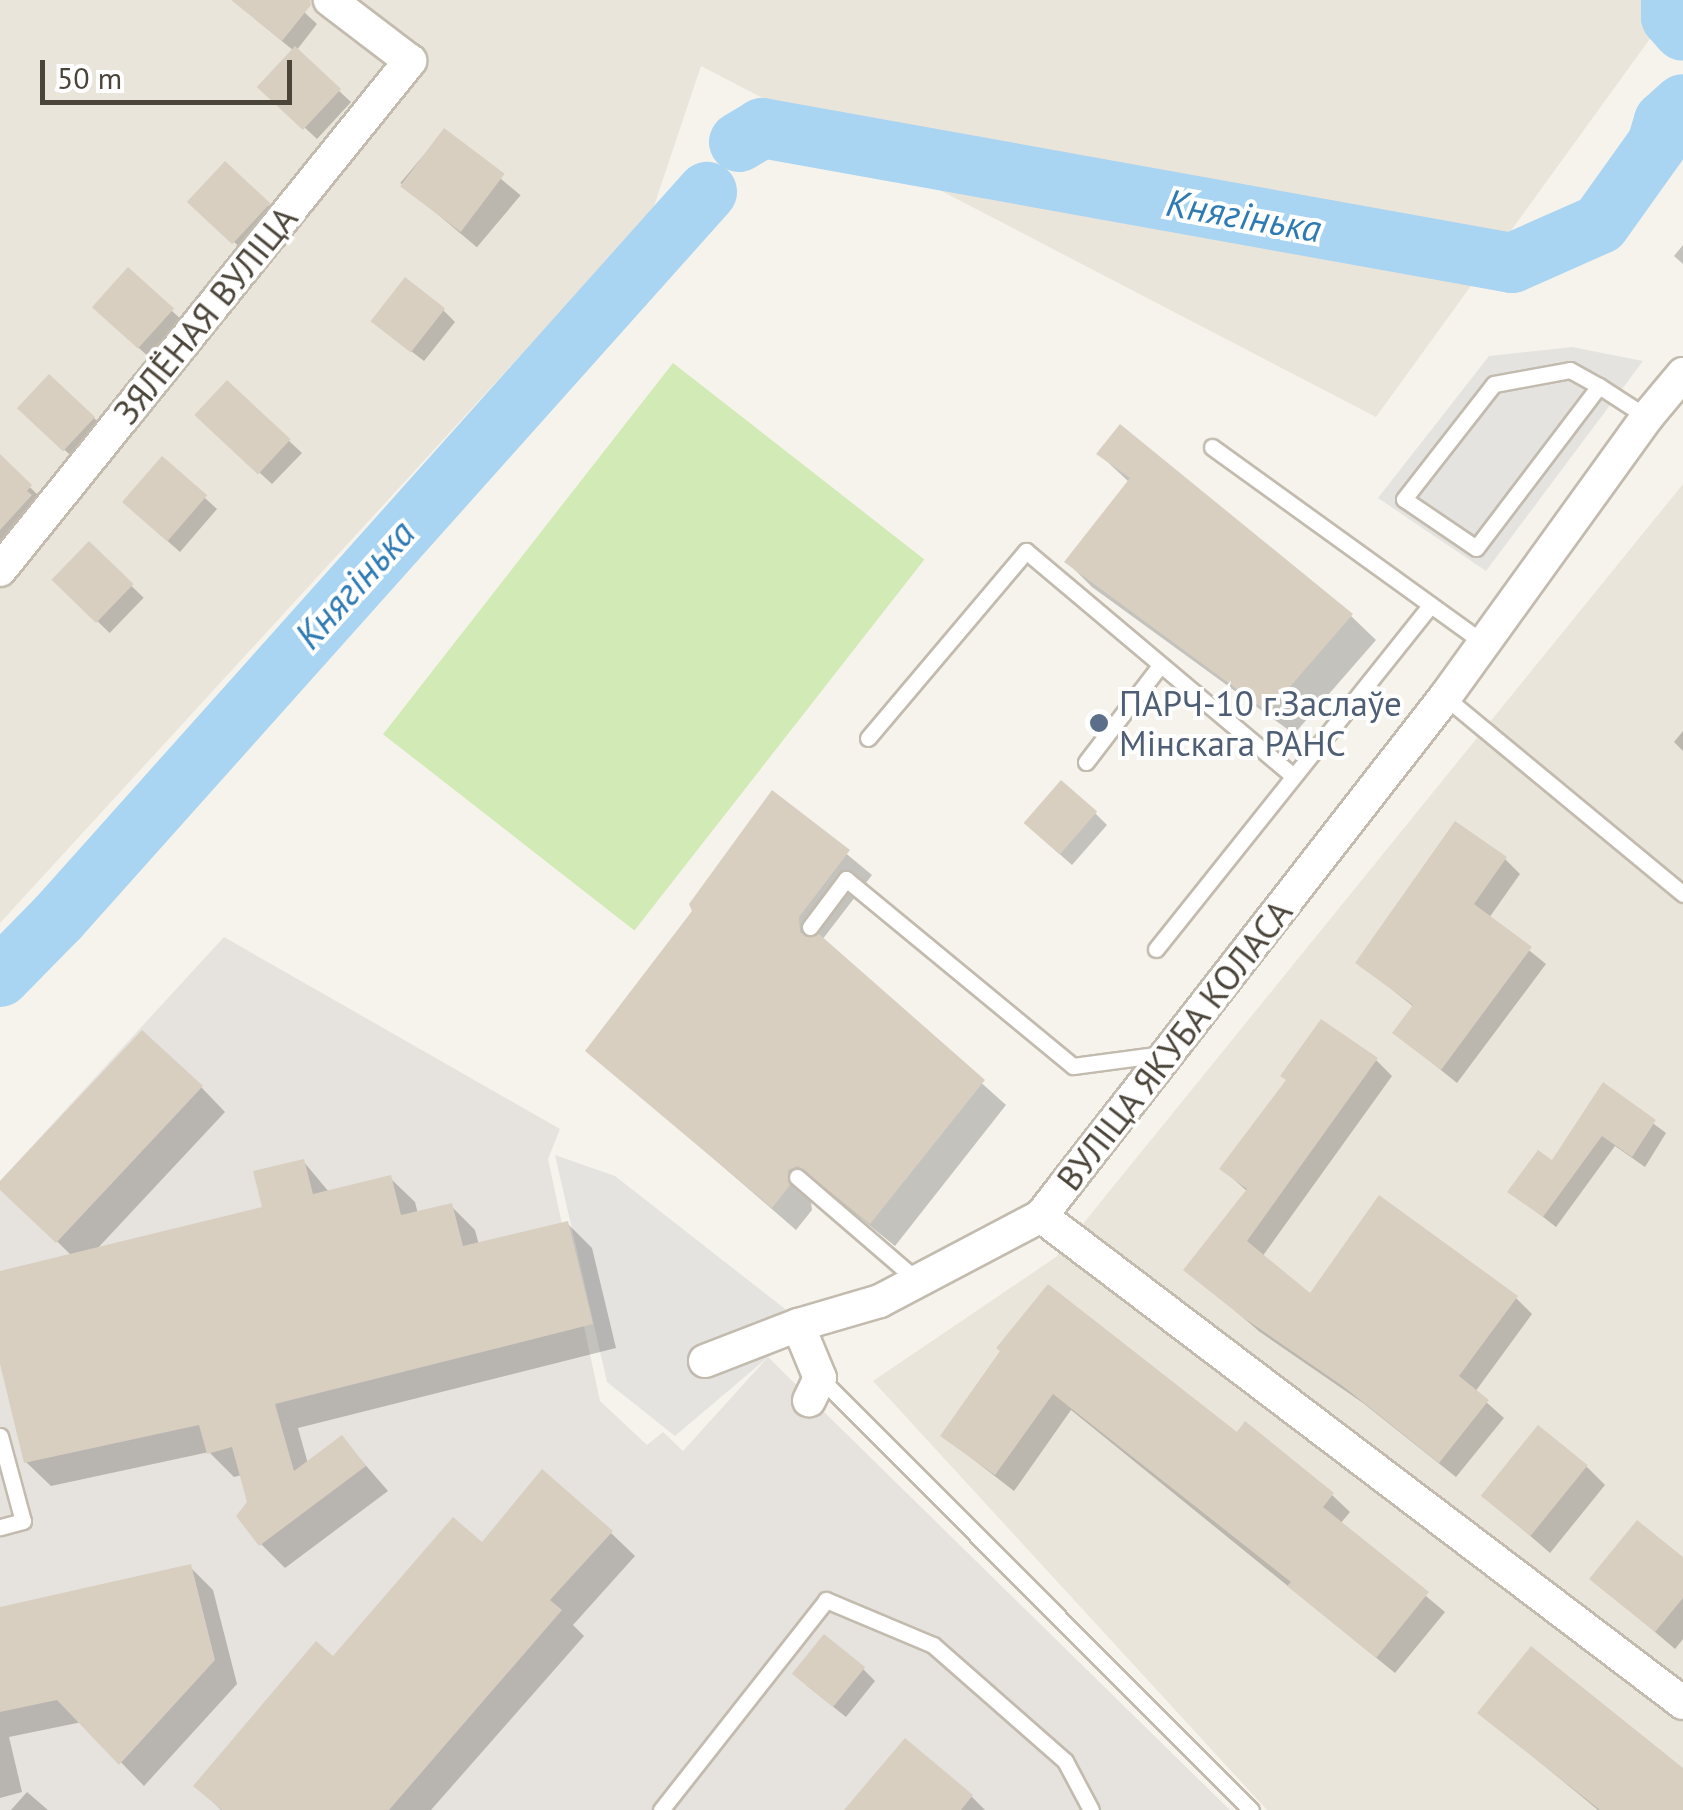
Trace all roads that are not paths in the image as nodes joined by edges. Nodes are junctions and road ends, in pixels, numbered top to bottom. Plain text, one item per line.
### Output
1 (330, 0) edge
2 (1683, 374) edge
3 (1599, 386) junction
4 (1647, 417) junction
5 (1212, 447) dead end
6 (0, 570) edge
7 (1431, 605) junction
8 (1484, 643) junction
9 (1158, 667) junction
10 (1445, 697) junction
11 (868, 738) dead end
12 (1086, 762) dead end
13 (1293, 776) junction
14 (1681, 886) edge
15 (810, 927) dead end
16 (1156, 949) dead end
17 (1167, 1054) junction
18 (796, 1176) dead end
19 (1041, 1216) junction
20 (918, 1281) junction
21 (798, 1326) junction
22 (705, 1361) dead end
23 (815, 1390) joint
24 (0, 1436) edge
25 (0, 1527) edge
26 (1683, 1703) edge
27 (661, 1810) edge
28 (1091, 1810) edge
29 (1250, 1810) edge

1 - 6 street, ЗЯЛЁНАЯ ВУЛІЦА
2 - 4 street, ВУЛІЦА ЯКУБА КОЛАСА
3 - 3 lane
3 - 4 lane
4 - 8 street, ВУЛІЦА ЯКУБА КОЛАСА
5 - 7 lane
7 - 8 lane
7 - 13 lane
8 - 10 street, ВУЛІЦА ЯКУБА КОЛАСА
9 - 11 lane
9 - 12 lane
9 - 13 lane
10 - 14 lane
10 - 17 street, ВУЛІЦА ЯКУБА КОЛАСА
13 - 16 lane
15 - 17 lane
17 - 19 street, ВУЛІЦА ЯКУБА КОЛАСА
18 - 20 lane
19 - 20 street
19 - 26 street, ВУЛІЦА ЯКУБА КОЛАСА
20 - 21 street
21 - 22 street
21 - 23 street
23 - 29 lane
24 - 25 lane
27 - 28 lane

